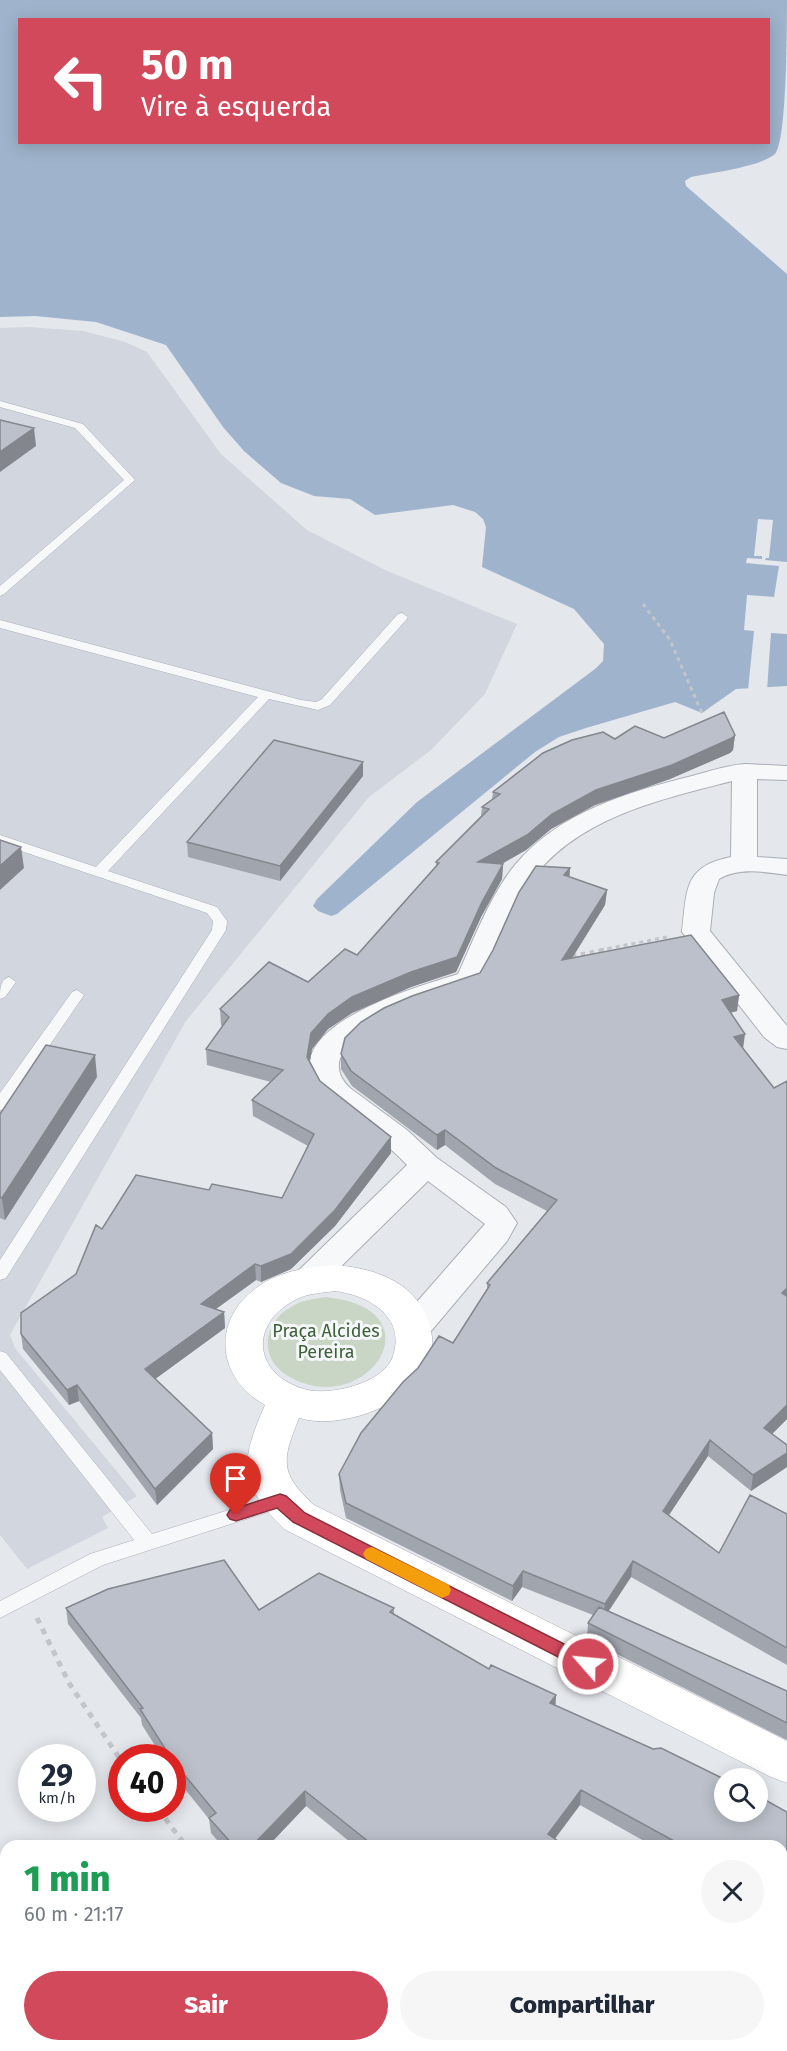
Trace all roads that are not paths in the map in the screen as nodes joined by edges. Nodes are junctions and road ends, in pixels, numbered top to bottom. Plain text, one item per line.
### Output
1 (0, 404) edge
2 (0, 592) edge
3 (402, 617) dead end
4 (0, 624) edge
5 (266, 695) junction
6 (745, 771) junction
7 (787, 773) edge
8 (0, 838) edge
9 (744, 863) junction
10 (787, 867) edge
11 (99, 872) junction
12 (77, 995) dead end
13 (787, 1040) edge
14 (0, 1105) edge
15 (426, 1165) junction
16 (1, 1270) edge
17 (307, 1281) junction
18 (414, 1328) junction
19 (0, 1358) edge
20 (287, 1400) junction
21 (280, 1501) junction
22 (148, 1543) junction
23 (0, 1610) edge
24 (787, 1763) edge

1 - 2 lane
3 - 5 lane
4 - 5 lane
5 - 11 lane
6 - 7 street
6 - 9 street
6 - 15 street
8 - 11 lane
9 - 10 street
9 - 13 street
11 - 16 lane
12 - 14 lane
15 - 17 street
15 - 18 street
17 - 18 street
17 - 20 street
18 - 20 street
19 - 22 lane
20 - 21 street
21 - 22 lane
21 - 24 street
22 - 23 lane

